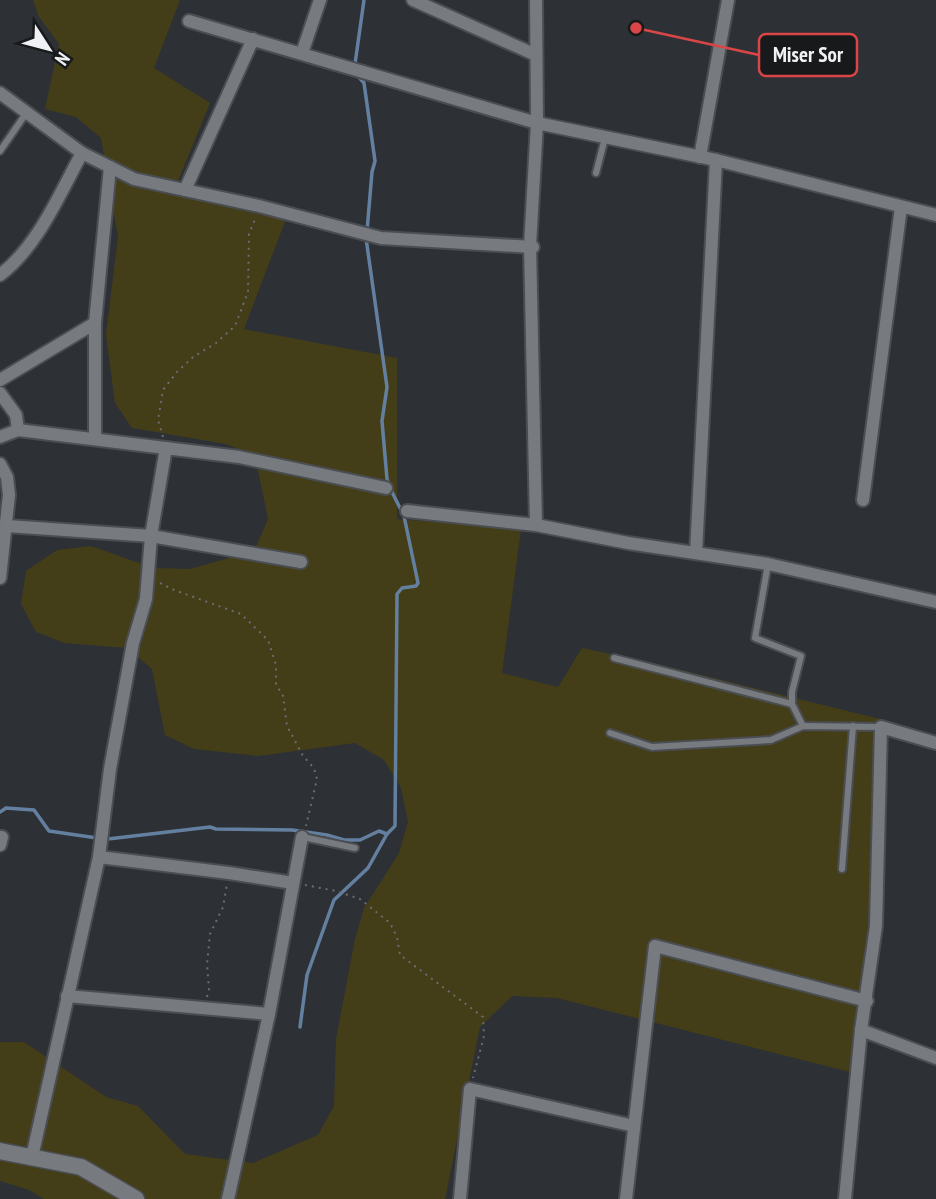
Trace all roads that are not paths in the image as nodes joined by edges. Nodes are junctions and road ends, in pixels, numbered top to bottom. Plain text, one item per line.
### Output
1 (320, 0) edge
2 (413, 0) edge
3 (536, 0) edge
4 (728, 0) edge
5 (190, 21) dead end
6 (253, 38) junction
7 (302, 53) junction
8 (536, 55) junction
9 (0, 93) edge
10 (27, 112) junction
11 (537, 123) junction
12 (605, 138) junction
13 (0, 151) edge
14 (82, 153) junction
15 (701, 157) junction
16 (716, 160) junction
17 (110, 167) junction
18 (596, 173) dead end
19 (185, 190) junction
20 (901, 207) junction
21 (936, 215) edge
22 (532, 246) junction
23 (3, 267) edge
24 (95, 323) junction
25 (0, 380) edge
26 (0, 393) edge
27 (18, 430) junction
28 (0, 437) edge
29 (95, 439) junction
30 (166, 447) junction
31 (0, 464) edge
32 (386, 488) dead end
33 (863, 500) dead end
34 (407, 510) dead end
35 (536, 525) junction
36 (7, 526) junction
37 (151, 536) junction
38 (1, 550) edge
39 (696, 553) junction
40 (301, 562) dead end
41 (768, 564) junction
42 (0, 578) edge
43 (936, 603) edge
44 (614, 658) dead end
45 (792, 704) junction
46 (803, 726) junction
47 (853, 726) junction
48 (881, 727) junction
49 (610, 733) dead end
50 (936, 743) edge
51 (304, 833) joint
52 (0, 837) edge
53 (0, 845) edge
54 (355, 848) dead end
55 (99, 857) junction
56 (842, 869) dead end
57 (293, 883) junction
58 (67, 996) junction
59 (867, 1001) junction
60 (269, 1014) junction
61 (861, 1030) junction
62 (936, 1058) edge
63 (634, 1126) junction
64 (0, 1151) edge
65 (32, 1157) junction
66 (136, 1199) edge
67 (228, 1199) edge
68 (460, 1199) edge
69 (626, 1199) edge
70 (845, 1199) edge

1 - 7 street
2 - 8 street
3 - 8 street
4 - 15 street
5 - 6 street
6 - 7 street
6 - 19 street
7 - 11 street
8 - 11 street
9 - 10 street
10 - 13 lane
10 - 14 street
11 - 12 street
11 - 22 street
12 - 15 street
12 - 18 lane
14 - 17 street
14 - 23 street
15 - 16 street
16 - 20 street
16 - 39 street
17 - 19 street
17 - 24 street
19 - 22 street
20 - 21 street
20 - 33 street
22 - 35 street
24 - 25 street
24 - 29 street
26 - 27 street
27 - 28 street
27 - 29 street
29 - 30 street
30 - 32 street
30 - 37 street
31 - 36 street
34 - 35 street
35 - 39 street
36 - 37 street
36 - 38 street
37 - 40 street
37 - 55 street
38 - 42 street
39 - 41 street
41 - 43 street
41 - 45 lane
44 - 45 lane
45 - 46 lane
46 - 47 lane
46 - 49 lane
47 - 48 lane
47 - 56 lane
48 - 50 street
48 - 59 street
51 - 54 lane
51 - 57 street
52 - 53 street
55 - 57 street
55 - 58 street
57 - 60 street
58 - 60 street
58 - 65 street
59 - 61 street
59 - 63 street
60 - 67 street
61 - 62 street
61 - 70 street
63 - 68 street
63 - 69 street
64 - 65 street
65 - 66 street

